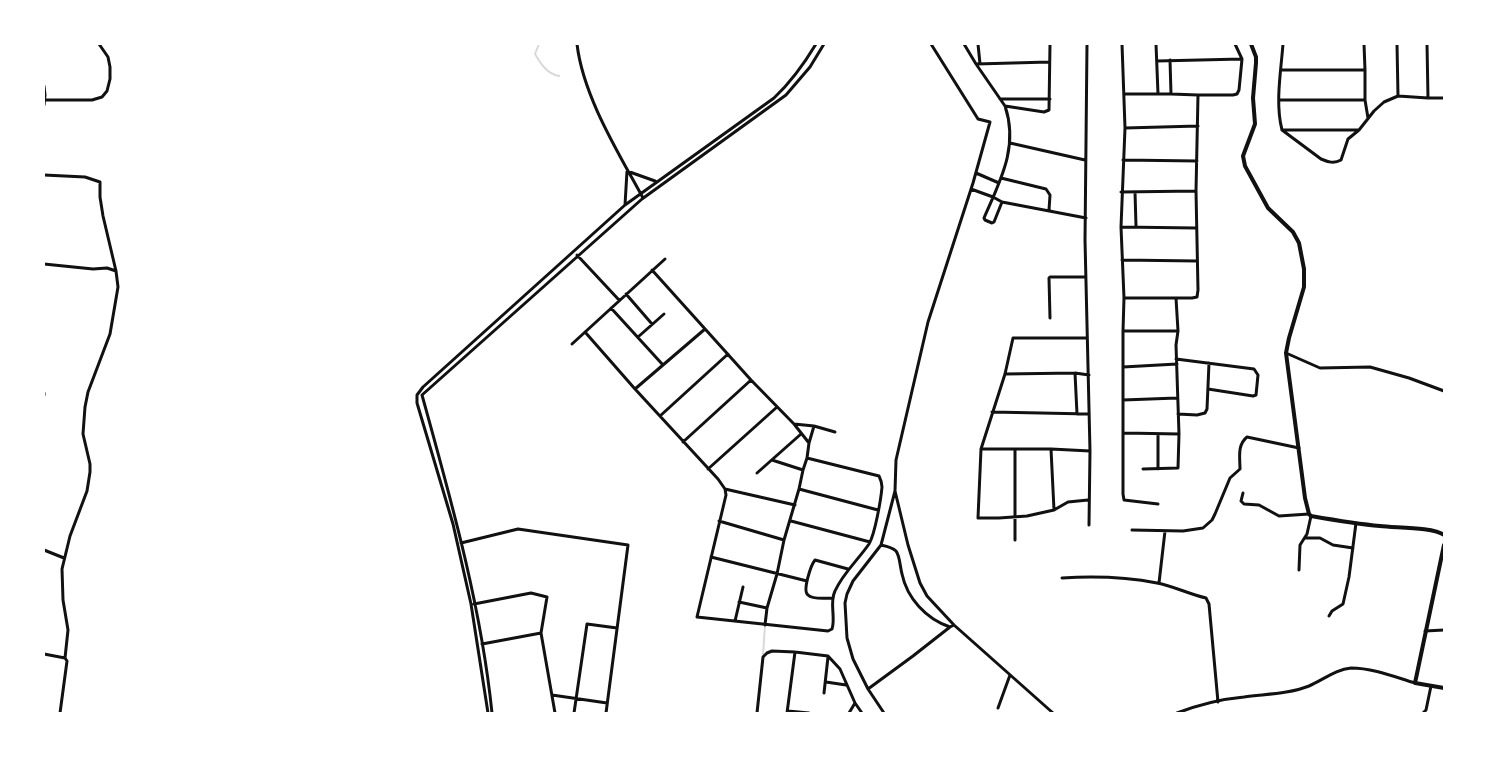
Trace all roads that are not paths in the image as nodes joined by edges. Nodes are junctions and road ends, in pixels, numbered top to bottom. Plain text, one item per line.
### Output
1 (99, 44) edge
2 (577, 44) edge
3 (816, 44) edge
4 (824, 44) edge
5 (931, 44) edge
6 (964, 44) edge
7 (978, 44) edge
8 (1050, 44) edge
9 (1087, 44) edge
10 (1122, 44) edge
11 (1156, 44) edge
12 (1235, 44) edge
13 (1251, 44) edge
14 (1283, 44) edge
15 (1364, 44) edge
16 (1397, 44) edge
17 (1427, 44) edge
18 (1242, 59) junction
19 (1170, 60) junction
20 (1157, 61) junction
21 (1050, 62) junction
22 (978, 64) junction
23 (1282, 70) junction
24 (1365, 70) junction
25 (44, 86) edge
26 (1124, 94) junction
27 (1158, 94) junction
28 (1171, 94) junction
29 (1198, 95) junction
30 (1398, 96) junction
31 (1428, 98) junction
32 (1444, 98) edge
33 (1000, 99) junction
34 (1050, 99) junction
35 (45, 100) junction
36 (1280, 100) junction
37 (1365, 100) junction
38 (44, 105) edge
39 (1005, 106) junction
40 (1368, 119) junction
41 (1198, 126) junction
42 (1125, 128) junction
43 (1282, 130) junction
44 (1359, 130) junction
45 (1010, 143) junction
46 (1085, 160) junction
47 (1123, 160) junction
48 (1198, 161) junction
49 (627, 171) junction
50 (976, 173) junction
51 (44, 175) edge
52 (1001, 178) junction
53 (656, 182) junction
54 (999, 183) junction
55 (971, 189) junction
56 (1196, 191) junction
57 (1121, 192) junction
58 (1135, 192) junction
59 (640, 193) junction
60 (993, 197) junction
61 (643, 198) junction
62 (1002, 202) junction
63 (625, 205) junction
64 (1049, 210) junction
65 (1086, 218) junction
66 (1121, 226) junction
67 (1136, 226) junction
68 (1196, 228) junction
69 (573, 252) junction
70 (577, 256) junction
71 (665, 258) dead end
72 (1122, 260) junction
73 (1197, 261) junction
74 (44, 264) edge
75 (652, 270) junction
76 (116, 271) junction
77 (1085, 277) junction
78 (626, 294) junction
79 (1124, 298) junction
80 (1176, 298) junction
81 (619, 300) junction
82 (611, 308) junction
83 (664, 314) dead end
84 (1050, 318) dead end
85 (652, 324) junction
86 (705, 329) junction
87 (1123, 331) junction
88 (1178, 331) junction
89 (585, 332) junction
90 (638, 337) junction
91 (1087, 338) junction
92 (572, 344) dead end
93 (1286, 353) junction
94 (728, 354) junction
95 (1176, 361) junction
96 (1209, 363) junction
97 (663, 365) junction
98 (1123, 367) junction
99 (1075, 373) junction
100 (1005, 374) junction
101 (1089, 374) junction
102 (751, 380) junction
103 (635, 389) junction
104 (1208, 390) junction
105 (1444, 390) edge
106 (417, 394) junction
107 (422, 395) junction
108 (1177, 398) junction
109 (1124, 400) junction
110 (777, 407) junction
111 (992, 412) junction
112 (1077, 414) junction
113 (1089, 414) junction
114 (1178, 414) junction
115 (660, 416) junction
116 (794, 424) junction
117 (814, 426) junction
118 (835, 432) dead end
119 (1124, 433) junction
120 (801, 434) junction
121 (1158, 434) junction
122 (1179, 434) junction
123 (683, 442) junction
124 (808, 443) junction
125 (1299, 448) junction
126 (981, 449) junction
127 (1015, 449) junction
128 (1051, 449) junction
129 (1090, 450) junction
130 (807, 458) junction
131 (771, 460) junction
132 (708, 469) junction
133 (1143, 469) dead end
134 (1158, 469) junction
135 (802, 470) junction
136 (757, 473) dead end
137 (725, 489) junction
138 (799, 489) junction
139 (895, 491) junction
140 (1243, 493) dead end
141 (1089, 500) junction
142 (1158, 504) dead end
143 (795, 505) junction
144 (878, 510) junction
145 (1054, 510) junction
146 (1310, 515) junction
147 (1016, 517) junction
148 (719, 521) junction
149 (790, 521) junction
150 (1356, 523) junction
151 (1089, 525) dead end
152 (1132, 530) dead end
153 (1165, 531) junction
154 (1444, 534) edge
155 (1305, 538) junction
156 (784, 540) junction
157 (1015, 540) dead end
158 (870, 542) junction
159 (460, 544) junction
160 (881, 545) junction
161 (1444, 545) edge
162 (1353, 548) junction
163 (44, 550) edge
164 (711, 557) junction
165 (64, 558) junction
166 (848, 569) junction
167 (1300, 570) dead end
168 (777, 574) junction
169 (1062, 578) dead end
170 (807, 581) junction
171 (1159, 583) junction
172 (743, 587) dead end
173 (832, 598) junction
174 (740, 602) junction
175 (473, 604) junction
176 (768, 608) junction
177 (1329, 616) dead end
178 (735, 621) junction
179 (765, 625) junction
180 (954, 626) junction
181 (950, 627) junction
182 (617, 628) junction
183 (1444, 630) edge
184 (1425, 631) junction
185 (541, 634) junction
186 (480, 644) junction
187 (795, 652) junction
188 (44, 654) edge
189 (828, 656) junction
190 (65, 658) junction
191 (1010, 675) junction
192 (826, 682) junction
193 (1416, 683) junction
194 (847, 686) junction
195 (1431, 686) junction
196 (1444, 688) edge
197 (868, 689) junction
198 (824, 693) dead end
199 (552, 695) junction
200 (576, 699) junction
201 (1218, 702) junction
202 (607, 703) junction
203 (855, 703) junction
204 (998, 708) dead end
205 (787, 712) edge
206 (60, 713) edge
207 (488, 713) edge
208 (492, 713) edge
209 (555, 713) edge
210 (574, 713) edge
211 (606, 713) edge
212 (757, 713) edge
213 (809, 713) edge
214 (849, 713) edge
215 (862, 713) edge
216 (884, 713) edge
217 (1053, 713) edge
218 (1177, 713) edge
219 (1422, 713) edge

1 - 35 street
2 - 49 street
3 - 53 street
4 - 61 street
5 - 50 street
6 - 22 street
7 - 22 street
8 - 21 street
9 - 46 street
10 - 26 street
11 - 20 street
12 - 18 street
13 - 93 street
14 - 23 street
15 - 24 street
16 - 30 street
17 - 31 street
18 - 19 street
18 - 29 street
19 - 20 street
19 - 28 street
20 - 27 street
21 - 22 street
21 - 34 street
22 - 33 street
23 - 24 street
23 - 36 street
24 - 37 street
25 - 35 street
26 - 27 street
26 - 42 street
27 - 28 street
28 - 29 street
29 - 41 street
30 - 31 street
30 - 40 street
31 - 32 street
33 - 34 street
33 - 39 street
34 - 39 street
35 - 38 street
36 - 37 street
36 - 43 street
37 - 40 street
39 - 45 street
40 - 44 street
41 - 42 street
41 - 48 street
42 - 47 street
43 - 44 street
43 - 44 street
45 - 46 street
45 - 52 street
46 - 65 street
47 - 48 street
47 - 57 street
48 - 56 street
49 - 53 street
49 - 59 street
49 - 63 street
50 - 54 street
50 - 55 street
51 - 76 street
52 - 54 street
52 - 64 street
53 - 59 street
54 - 60 street
55 - 60 street
55 - 139 street
56 - 58 street
56 - 68 street
57 - 58 street
57 - 66 street
58 - 67 street
59 - 61 street
59 - 63 street
60 - 62 street
60 - 62 street
61 - 70 street
62 - 64 street
63 - 69 street
64 - 65 street
65 - 77 street
66 - 67 street
66 - 72 street
67 - 68 street
68 - 73 street
69 - 70 street
69 - 106 street
70 - 81 street
70 - 107 street
71 - 75 street
72 - 73 street
72 - 79 street
73 - 80 street
74 - 76 street
75 - 78 street
75 - 86 street
76 - 165 street
77 - 84 street
77 - 91 street
78 - 81 street
78 - 85 street
79 - 80 street
79 - 87 street
80 - 88 street
81 - 82 street
82 - 89 street
82 - 90 street
83 - 85 street
85 - 90 street
86 - 94 street
86 - 97 street
87 - 88 street
87 - 98 street
88 - 95 street
89 - 92 street
89 - 103 street
90 - 97 street
91 - 100 street
91 - 101 street
93 - 105 street
93 - 125 street
94 - 102 street
94 - 115 street
95 - 96 street
95 - 98 street
95 - 108 street
96 - 104 street
96 - 104 street
97 - 103 street
98 - 109 street
99 - 100 street
99 - 101 street
99 - 112 street
100 - 111 street
101 - 113 street
102 - 110 street
102 - 123 street
103 - 115 street
104 - 114 street
106 - 107 street
106 - 159 street
107 - 159 street
108 - 109 street
108 - 114 street
109 - 119 street
110 - 116 street
110 - 132 street
111 - 112 street
111 - 126 street
112 - 113 street
113 - 129 street
114 - 122 street
115 - 123 street
116 - 117 street
116 - 120 street
117 - 118 street
117 - 124 street
119 - 121 street
119 - 142 street
120 - 124 street
120 - 131 street
121 - 122 street
121 - 134 street
122 - 134 street
123 - 132 street
124 - 130 street
125 - 146 street
125 - 153 street
126 - 127 street
126 - 147 street
127 - 128 street
127 - 147 street
128 - 129 street
128 - 145 street
129 - 141 street
130 - 135 street
130 - 144 street
131 - 135 street
131 - 136 street
132 - 137 street
133 - 134 street
135 - 138 street
137 - 143 street
137 - 148 street
138 - 143 street
138 - 144 street
139 - 160 street
139 - 180 street
140 - 146 street
141 - 145 street
141 - 151 street
143 - 149 street
144 - 158 street
145 - 147 street
146 - 150 street
146 - 155 street
147 - 157 street
148 - 156 street
148 - 164 street
149 - 156 street
149 - 158 street
150 - 154 street
150 - 162 street
152 - 153 street
153 - 171 street
155 - 162 street
155 - 167 street
156 - 168 street
158 - 166 street
159 - 175 street
159 - 182 street
160 - 181 street
160 - 197 street
161 - 184 street
162 - 177 street
163 - 165 street
164 - 168 street
164 - 178 street
165 - 190 street
166 - 170 street
166 - 173 street
168 - 170 street
168 - 176 street
169 - 171 street
170 - 173 street
171 - 201 street
172 - 174 street
173 - 179 street
174 - 176 street
174 - 178 street
175 - 185 street
175 - 186 street
176 - 179 street
178 - 179 street
180 - 181 street
180 - 191 street
181 - 197 street
182 - 200 street
182 - 202 street
183 - 184 street
184 - 193 street
185 - 186 street
185 - 199 street
186 - 207 street
186 - 208 street
187 - 189 street
187 - 205 street
187 - 212 street
188 - 190 street
189 - 192 street
189 - 194 street
190 - 206 street
191 - 204 street
191 - 217 street
192 - 194 street
192 - 198 street
193 - 195 street
193 - 201 street
194 - 203 street
195 - 196 street
195 - 219 street
197 - 216 street
199 - 200 street
199 - 209 street
200 - 202 street
200 - 210 street
201 - 218 street
202 - 211 street
203 - 214 street
203 - 215 street
205 - 213 street

